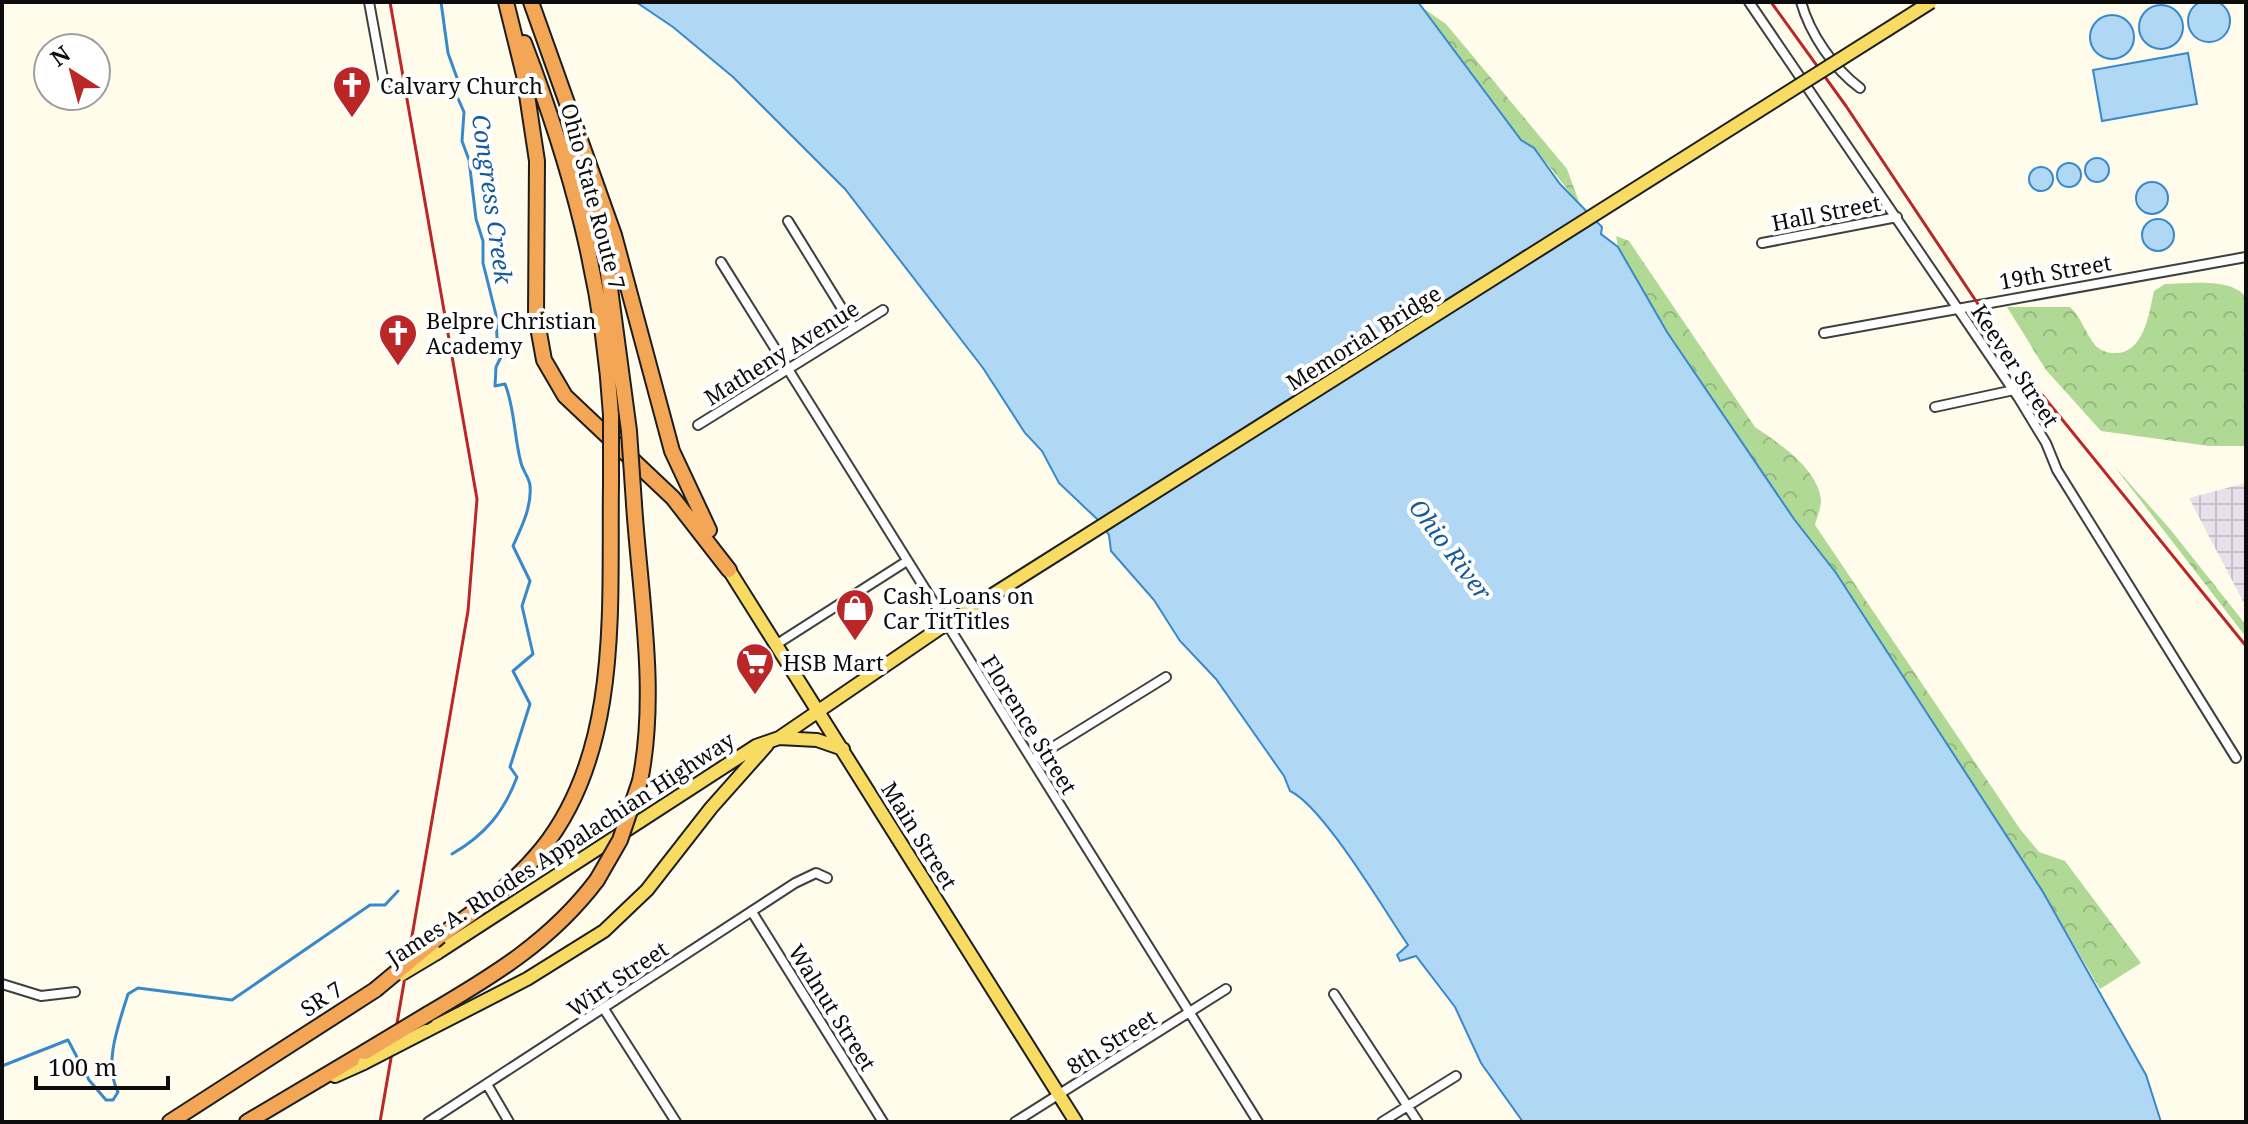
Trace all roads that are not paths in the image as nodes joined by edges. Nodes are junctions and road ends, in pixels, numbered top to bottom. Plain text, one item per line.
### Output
1 (369, 2) edge
2 (507, 2) edge
3 (522, 2) edge
4 (531, 2) edge
5 (1749, 2) edge
6 (1801, 2) edge
7 (1931, 2) edge
8 (1860, 88) dead end
9 (385, 89) dead end
10 (1897, 217) junction
11 (788, 221) dead end
12 (1762, 243) dead end
13 (2246, 257) edge
14 (721, 262) dead end
15 (1957, 308) junction
16 (883, 310) dead end
17 (854, 328) junction
18 (1824, 333) dead end
19 (788, 369) junction
20 (2014, 390) junction
21 (1935, 407) dead end
22 (698, 425) dead end
23 (907, 561) junction
24 (729, 570) junction
25 (777, 644) junction
26 (1166, 677) dead end
27 (818, 709) junction
28 (773, 741) junction
29 (843, 749) junction
30 (2236, 758) dead end
31 (1032, 760) junction
32 (827, 878) dead end
33 (752, 912) junction
34 (2, 984) edge
35 (1226, 989) dead end
36 (375, 990) junction
37 (75, 992) dead end
38 (1334, 994) dead end
39 (604, 1009) junction
40 (1189, 1013) junction
41 (364, 1057) junction
42 (1456, 1076) dead end
43 (488, 1086) junction
44 (1059, 1096) junction
45 (1407, 1106) junction
46 (170, 1122) edge
47 (247, 1122) edge
48 (428, 1122) edge
49 (509, 1122) edge
50 (676, 1122) edge
51 (883, 1122) edge
52 (1015, 1122) edge
53 (1076, 1122) edge
54 (1258, 1122) edge
55 (1382, 1122) edge
56 (1418, 1122) edge

1 - 9 street
2 - 24 highway
2 - 36 highway, Ohio State Route 7 / SR 7, bridge
3 - 41 highway, bridge
4 - 24 highway
5 - 10 street, Keever Street
6 - 8 street
7 - 27 main road, Memorial Bridge, bridge
10 - 12 street, Hall Street
10 - 15 street, Keever Street
11 - 17 street
13 - 15 street, 19th Street
14 - 19 street, Florence Street
15 - 18 street, 19th Street
15 - 20 street, Keever Street
16 - 17 street, Matheny Avenue
17 - 19 street, Matheny Avenue
19 - 22 street, Matheny Avenue
19 - 23 street, Florence Street
20 - 21 street
20 - 30 street, Keever Street
23 - 25 street
23 - 31 street, Florence Street
24 - 25 main road, Main Street
25 - 27 main road, Main Street
26 - 31 street
27 - 28 main road, James A. Rhodes Appalachian Highway
27 - 29 main road, Main Street
28 - 29 main road
28 - 36 main road, James A. Rhodes Appalachian Highway, bridge
28 - 41 main road, James A. Rhodes Appalachian Highway, bridge
29 - 44 main road, Main Street
31 - 40 street, Florence Street
32 - 33 street, Wirt Street
33 - 39 street, Wirt Street
33 - 51 street, Walnut Street
34 - 37 street
35 - 40 street, 8th Street
36 - 46 highway, SR 7 / SR 7
38 - 45 street
39 - 43 street, Wirt Street
39 - 50 street
40 - 44 street, 8th Street
40 - 54 street, Florence Street
41 - 47 highway
42 - 45 street
43 - 48 street, Wirt Street
43 - 49 street
44 - 52 street, 8th Street
44 - 53 main road, Main Street
45 - 55 street
45 - 56 street

